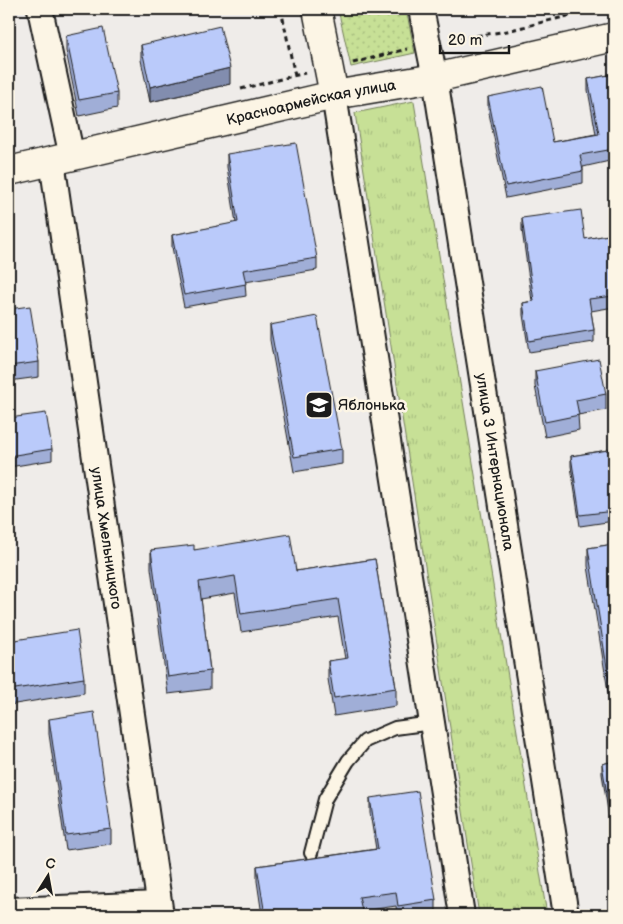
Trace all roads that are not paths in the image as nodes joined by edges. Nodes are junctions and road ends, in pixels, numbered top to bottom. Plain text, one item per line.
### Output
1 (40, 9) edge
2 (317, 9) edge
3 (421, 9) edge
4 (614, 37) edge
5 (435, 78) junction
6 (334, 95) junction
7 (62, 159) junction
8 (9, 172) edge
9 (432, 723) junction
10 (311, 853) dead end
11 (9, 910) edge
12 (160, 910) edge
13 (462, 915) edge
14 (566, 915) edge

1 - 7 street, улица Хмельницкого
2 - 6 main road
3 - 5 street, улица 3 Интернационала
4 - 5 main road, Красноармейская улица
5 - 6 main road, Красноармейская улица
5 - 14 street, улица 3 Интернационала
6 - 7 main road, Красноармейская улица
6 - 9 street
7 - 8 main road, Красноармейская улица
7 - 12 street, улица Хмельницкого
9 - 10 lane
9 - 13 street
11 - 12 street

